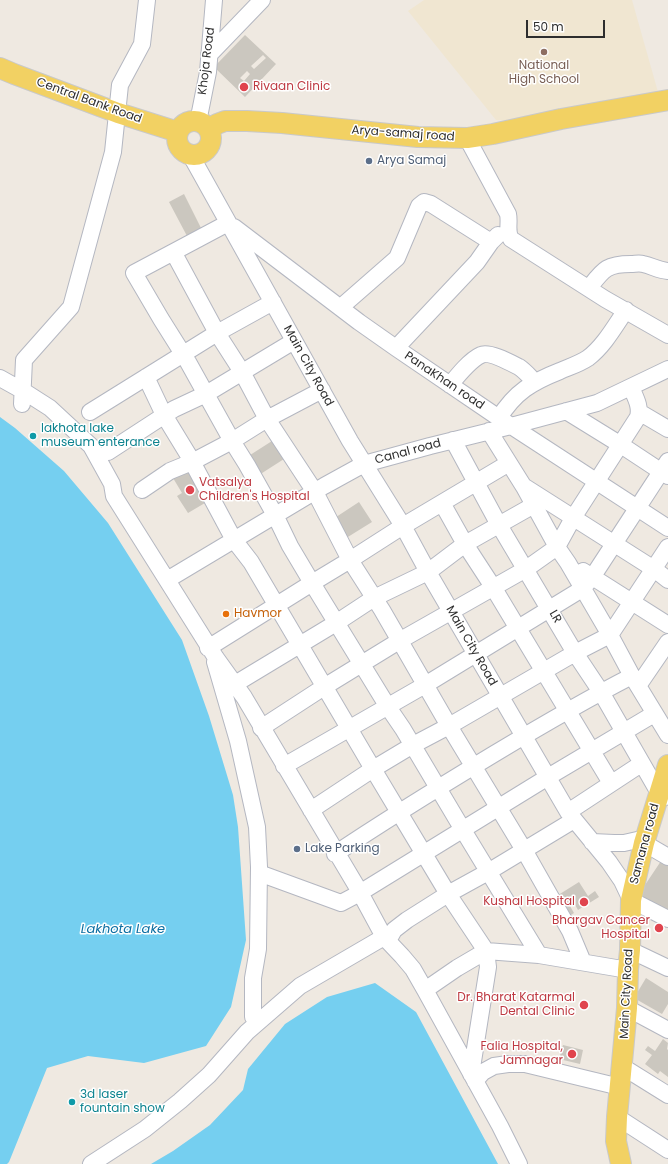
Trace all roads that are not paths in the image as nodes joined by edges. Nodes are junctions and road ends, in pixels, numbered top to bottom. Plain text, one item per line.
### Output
1 (147, 0) edge
2 (214, 0) edge
3 (262, 0) edge
4 (209, 55) junction
5 (0, 68) edge
6 (668, 100) edge
7 (118, 113) junction
8 (204, 126) junction
9 (178, 132) junction
10 (467, 138) junction
11 (190, 154) junction
12 (228, 223) junction
13 (509, 223) junction
14 (491, 242) junction
15 (177, 259) dead end
16 (668, 271) edge
17 (589, 288) junction
18 (273, 302) junction
19 (341, 308) junction
20 (626, 310) junction
21 (218, 332) junction
22 (668, 335) edge
23 (294, 341) junction
24 (396, 348) junction
25 (183, 355) junction
26 (242, 372) junction
27 (665, 375) edge
28 (146, 377) junction
29 (0, 378) edge
30 (534, 382) junction
31 (450, 385) junction
32 (631, 387) junction
33 (322, 390) junction
34 (206, 394) junction
35 (23, 397) junction
36 (566, 411) junction
37 (90, 412) dead end
38 (639, 412) junction
39 (164, 415) junction
40 (267, 418) junction
41 (505, 422) junction
42 (668, 429) edge
43 (489, 432) junction
44 (453, 440) junction
45 (232, 441) junction
46 (621, 445) junction
47 (108, 452) dead end
48 (192, 462) junction
49 (364, 464) junction
50 (509, 464) junction
51 (666, 470) edge
52 (477, 482) junction
53 (597, 482) junction
54 (102, 485) dead end
55 (524, 487) junction
56 (142, 490) dead end
57 (315, 492) junction
58 (442, 503) junction
59 (534, 505) junction
60 (638, 508) junction
61 (275, 515) junction
62 (573, 518) junction
63 (499, 525) junction
64 (403, 526) junction
65 (668, 528) edge
66 (234, 540) junction
67 (465, 544) junction
68 (613, 544) junction
69 (557, 547) junction
70 (668, 548) edge
71 (350, 560) junction
72 (568, 563) junction
73 (526, 569) junction
74 (654, 569) junction
75 (428, 572) junction
76 (592, 576) junction
77 (167, 580) junction
78 (668, 580) edge
79 (312, 583) junction
80 (493, 587) junction
81 (582, 589) junction
82 (374, 598) junction
83 (633, 602) junction
84 (276, 605) junction
85 (550, 608) junction
86 (451, 611) junction
87 (336, 623) junction
88 (668, 625) edge
89 (518, 628) junction
90 (610, 635) junction
91 (399, 641) junction
92 (668, 642) edge
93 (299, 645) junction
94 (209, 648) junction
95 (576, 652) junction
96 (476, 654) junction
97 (362, 664) junction
98 (543, 671) junction
99 (635, 681) junction
100 (235, 684) junction
101 (425, 685) junction
102 (324, 687) junction
103 (601, 692) junction
104 (500, 696) junction
105 (388, 707) junction
106 (567, 711) junction
107 (654, 714) junction
108 (449, 726) junction
109 (261, 728) junction
110 (349, 730) junction
111 (624, 732) junction
112 (668, 735) edge
113 (524, 736) junction
114 (413, 745) junction
115 (592, 752) junction
116 (641, 764) junction
117 (668, 765) edge
118 (285, 766) junction
119 (473, 767) junction
120 (373, 769) junction
121 (548, 778) junction
122 (611, 783) junction
123 (438, 788) junction
124 (663, 796) edge
125 (498, 808) junction
126 (311, 810) junction
127 (399, 813) junction
128 (571, 816) junction
129 (463, 830) junction
130 (645, 840) junction
131 (592, 842) junction
132 (524, 850) junction
133 (424, 853) junction
134 (336, 854) junction
135 (668, 857) edge
136 (488, 872) junction
137 (259, 873) junction
138 (359, 893) junction
139 (448, 894) junction
140 (631, 900) junction
141 (668, 919) edge
142 (386, 939) junction
143 (486, 951) junction
144 (539, 955) junction
145 (629, 960) junction
146 (583, 962) junction
147 (668, 968) edge
148 (426, 990) junction
149 (627, 1008) junction
150 (253, 1017) dead end
151 (668, 1030) edge
152 (622, 1067) junction
153 (473, 1078) junction
154 (620, 1087) junction
155 (668, 1095) edge
156 (617, 1116) junction
157 (668, 1150) edge
158 (91, 1164) edge
159 (519, 1164) edge
160 (621, 1164) edge

1 - 7 street
2 - 4 street, Khoja Road
3 - 4 street
4 - 8 street, Khoja Road
5 - 7 main road, Central Bank Road
6 - 10 main road, Arya-samaj road
7 - 9 main road, Central Bank Road
7 - 35 street
8 - 9 main road
8 - 10 main road, Arya-samaj road
8 - 11 main road
9 - 11 main road
10 - 13 street
11 - 12 street, Main City Road
12 - 18 street, Main City Road
12 - 19 street, PanaKhan road
12 - 25 street
13 - 14 street
13 - 17 street
14 - 19 street
14 - 24 street
15 - 21 street
16 - 17 street
17 - 20 street
18 - 21 street
18 - 23 street, Main City Road
19 - 24 street, PanaKhan road
20 - 22 street
20 - 30 street
21 - 25 street
21 - 26 street
23 - 26 street
23 - 33 street, Main City Road
24 - 31 street, PanaKhan road
25 - 28 street
25 - 34 street
26 - 34 street
26 - 40 street
27 - 32 street, Canal road
28 - 37 street
28 - 39 street
29 - 35 street
30 - 31 street
30 - 41 street
31 - 41 street, PanaKhan road
32 - 36 street, Canal road
32 - 38 street
33 - 40 street
33 - 49 street, Main City Road
34 - 39 street
34 - 45 street
35 - 77 street
36 - 41 street, Canal road
36 - 46 street
38 - 42 street
38 - 46 street
39 - 47 street
39 - 48 street
40 - 45 street
40 - 57 street
41 - 43 street, Canal road
41 - 53 street, PanaKhan road
43 - 44 street, Canal road
43 - 50 street
44 - 49 street, Canal road
44 - 52 street, LR
45 - 48 street
45 - 61 street
46 - 51 street
46 - 53 street
48 - 56 street
48 - 66 street
49 - 57 street, Canal road
49 - 64 street, Main City Road
50 - 52 street
50 - 55 street
51 - 60 street
52 - 58 street
52 - 63 street, LR
53 - 60 street, PanaKhan road
53 - 62 street
54 - 77 street
55 - 59 street
55 - 62 street
57 - 61 street, Canal road
57 - 71 street
58 - 64 street
58 - 67 street
59 - 63 street
59 - 69 street
60 - 65 street, PanaKhan road
60 - 68 street
61 - 66 street, Canal road
61 - 79 street
62 - 68 street
62 - 69 street
63 - 67 street
63 - 73 street, LR
64 - 71 street
64 - 75 street, Main City Road
66 - 77 street, Canal road
66 - 84 street
67 - 75 street
67 - 80 street
68 - 74 street
68 - 76 street
69 - 72 street
69 - 73 street
70 - 74 street
71 - 79 street
71 - 82 street
72 - 76 street
72 - 81 street
73 - 80 street
73 - 85 street, LR
74 - 78 street
74 - 83 street
75 - 82 street
75 - 86 street, Main City Road
76 - 81 street
76 - 83 street
77 - 94 street
79 - 84 street
79 - 87 street
80 - 86 street
80 - 89 street
81 - 85 street
81 - 90 street
82 - 87 street
82 - 91 street
83 - 88 street
83 - 90 street
84 - 93 street
84 - 94 street
85 - 89 street
85 - 95 street, LR
86 - 91 street
86 - 96 street, Main City Road
87 - 93 street
87 - 97 street
89 - 96 street
89 - 98 street
90 - 95 street
90 - 99 street
91 - 97 street
91 - 101 street
92 - 99 street
93 - 100 street
93 - 102 street
94 - 100 street
94 - 137 street
95 - 98 street
95 - 103 street, LR
96 - 101 street
96 - 104 street, Main City Road
97 - 102 street
97 - 105 street
98 - 104 street
98 - 106 street
99 - 103 street
99 - 107 street
100 - 109 street
101 - 105 street
101 - 108 street
102 - 109 street
102 - 110 street
103 - 106 street
103 - 111 street, LR
104 - 108 street
104 - 113 street, Main City Road
105 - 110 street
105 - 114 street
106 - 113 street
106 - 115 street
107 - 111 street
107 - 112 street
108 - 114 street
108 - 119 street
109 - 118 street
110 - 118 street
110 - 120 street
111 - 115 street
111 - 116 street, LR
113 - 119 street
113 - 121 street, Main City Road
114 - 120 street
114 - 123 street
115 - 121 street
115 - 122 street
116 - 122 street
116 - 124 street, LR
117 - 124 main road, Samana road
118 - 126 street
119 - 123 street
119 - 125 street
120 - 126 street
120 - 127 street
121 - 125 street
121 - 128 street, Main City Road
122 - 128 street
123 - 127 street
123 - 129 street
124 - 130 main road, Samana road
125 - 129 street
125 - 132 street
126 - 134 street
127 - 133 street
127 - 134 street
128 - 131 street, Main City Road
128 - 132 street
129 - 133 street
129 - 136 street
130 - 131 street
130 - 135 street
130 - 140 main road, Samana road
131 - 140 street, Main City Road
132 - 136 street
132 - 146 street
133 - 138 street
133 - 139 street
134 - 138 street
136 - 139 street
136 - 144 street
137 - 138 street
137 - 150 street
138 - 142 street
139 - 142 street
139 - 143 street
140 - 141 street
140 - 145 main road, Main City Road
142 - 148 street
142 - 158 street
143 - 144 street
143 - 148 street
143 - 153 street
144 - 146 street
145 - 146 street
145 - 147 street
145 - 149 main road, Main City Road
148 - 153 street
149 - 151 street
149 - 152 main road, Main City Road
152 - 154 main road, Main City Road
152 - 155 street
153 - 154 street
153 - 159 street
154 - 156 main road, Main City Road
156 - 157 street
156 - 160 main road, Main City Road

